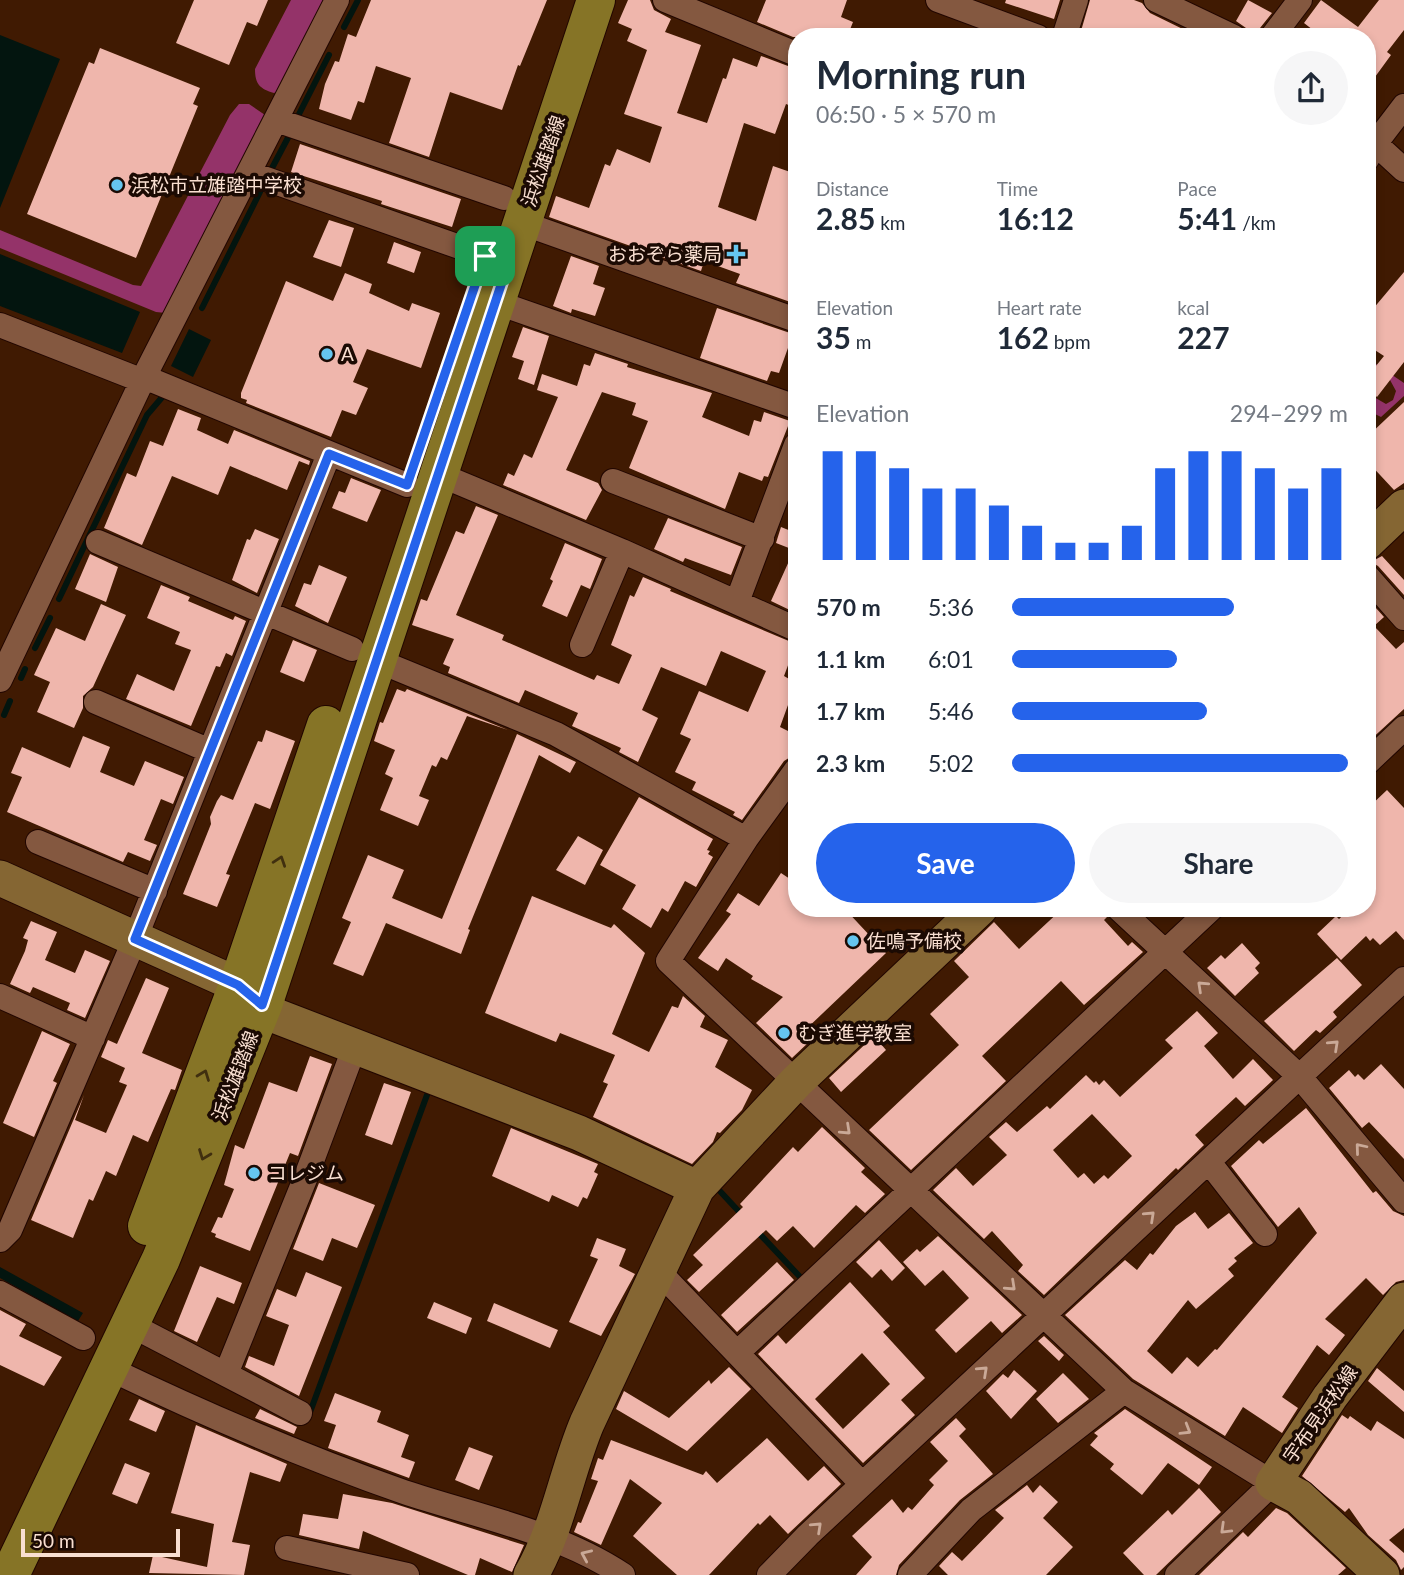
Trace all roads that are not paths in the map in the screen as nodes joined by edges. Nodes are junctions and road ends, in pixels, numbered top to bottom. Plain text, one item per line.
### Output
1 (338, 0) edge
2 (572, 0) edge
3 (596, 0) edge
4 (665, 0) edge
5 (938, 0) edge
6 (1076, 0) edge
7 (1300, 0) edge
8 (1169, 3) edge
9 (1014, 28) edge
10 (1067, 28) edge
11 (1217, 28) edge
12 (1279, 28) edge
13 (788, 51) edge
14 (1404, 106) edge
15 (276, 120) junction
16 (1376, 138) edge
17 (1376, 151) edge
18 (1404, 170) edge
19 (249, 173) junction
20 (513, 211) junction
21 (497, 260) junction
22 (495, 302) junction
23 (788, 317) edge
24 (0, 325) edge
25 (144, 379) junction
26 (788, 404) edge
27 (329, 454) junction
28 (423, 480) junction
29 (613, 481) dead end
30 (788, 492) edge
31 (1404, 507) edge
32 (1376, 533) edge
33 (762, 539) junction
34 (98, 542) dead end
35 (622, 551) junction
36 (1376, 586) edge
37 (737, 602) junction
38 (265, 614) junction
39 (1404, 618) edge
40 (788, 625) edge
41 (582, 645) dead end
42 (364, 654) junction
43 (0, 680) edge
44 (96, 702) dead end
45 (1404, 728) edge
46 (211, 751) junction
47 (1376, 754) edge
48 (788, 780) edge
49 (746, 839) junction
50 (38, 842) dead end
51 (0, 878) edge
52 (155, 891) junction
53 (970, 917) edge
54 (1128, 917) edge
55 (1202, 917) edge
56 (135, 939) junction
57 (1165, 952) junction
58 (1404, 979) edge
59 (250, 995) junction
60 (0, 996) edge
61 (93, 1038) junction
62 (355, 1046) junction
63 (1300, 1077) junction
64 (796, 1082) junction
65 (1209, 1162) junction
66 (697, 1188) junction
67 (911, 1191) junction
68 (1404, 1200) edge
69 (1265, 1234) dead end
70 (0, 1240) edge
71 (656, 1275) junction
72 (0, 1293) edge
73 (1404, 1300) edge
74 (1043, 1316) junction
75 (131, 1325) junction
76 (83, 1338) dead end
77 (737, 1353) junction
78 (110, 1369) junction
79 (226, 1374) junction
80 (1124, 1391) junction
81 (300, 1413) dead end
82 (1273, 1483) junction
83 (862, 1484) junction
84 (548, 1540) junction
85 (0, 1542) edge
86 (288, 1548) dead end
87 (335, 1566) edge
88 (10, 1575) edge
89 (407, 1575) edge
90 (531, 1575) edge
91 (622, 1575) edge
92 (769, 1575) edge
93 (910, 1575) edge
94 (1177, 1575) edge
95 (1382, 1575) edge

1 - 15 street
2 - 20 main road, 浜松雄踏線
3 - 20 main road, 浜松雄踏線
4 - 13 street
5 - 9 street
6 - 10 street
7 - 12 street
8 - 11 street
14 - 16 street
15 - 19 street
15 - 20 street
17 - 18 street
19 - 21 street
19 - 25 street
20 - 21 main road, 浜松雄踏線
20 - 23 street
21 - 22 main road, 浜松雄踏線
21 - 28 main road, 浜松雄踏線
22 - 26 street
22 - 28 main road, 浜松雄踏線
24 - 25 street
25 - 27 street
25 - 43 street
27 - 28 street
27 - 38 street
28 - 35 street
28 - 42 main road, 浜松雄踏線
29 - 33 street
30 - 33 street
31 - 32 street
33 - 37 street
34 - 38 street
35 - 37 street
35 - 41 street
36 - 39 street
37 - 40 street
38 - 42 street
38 - 46 street
42 - 49 street
42 - 59 main road, 浜松雄踏線
44 - 46 street
45 - 47 street
46 - 52 street
48 - 49 street
49 - 64 street
50 - 52 street
51 - 56 street
52 - 56 street
53 - 64 street
54 - 57 street
55 - 57 street
56 - 59 street
56 - 61 street
63 -> 57 street
57 - 67 street
63 -> 58 street
59 - 62 street
59 -> 75 main road, 浜松雄踏線
85 -> 59 main road, 浜松雄踏線
60 - 61 street
61 - 70 street
62 - 66 street
62 - 79 street
63 - 65 street
68 -> 63 street
64 - 66 street
64 -> 67 street
65 - 69 street
74 -> 65 street
66 - 71 street
67 -> 74 street
67 - 77 street
71 - 77 street
71 - 84 street
72 - 76 street
73 - 82 street, 宇布見浜松線
74 - 80 street
83 -> 74 street
75 - 78 main road, 浜松雄踏線
75 - 79 street
77 - 83 street
78 - 84 street
78 - 88 main road, 浜松雄踏線
79 - 81 street
80 -> 82 street
80 - 93 street
82 -> 94 street
82 - 95 street, 宇布見浜松線
92 -> 83 street
84 - 90 street
91 -> 84 street
86 - 87 street
87 - 89 street

